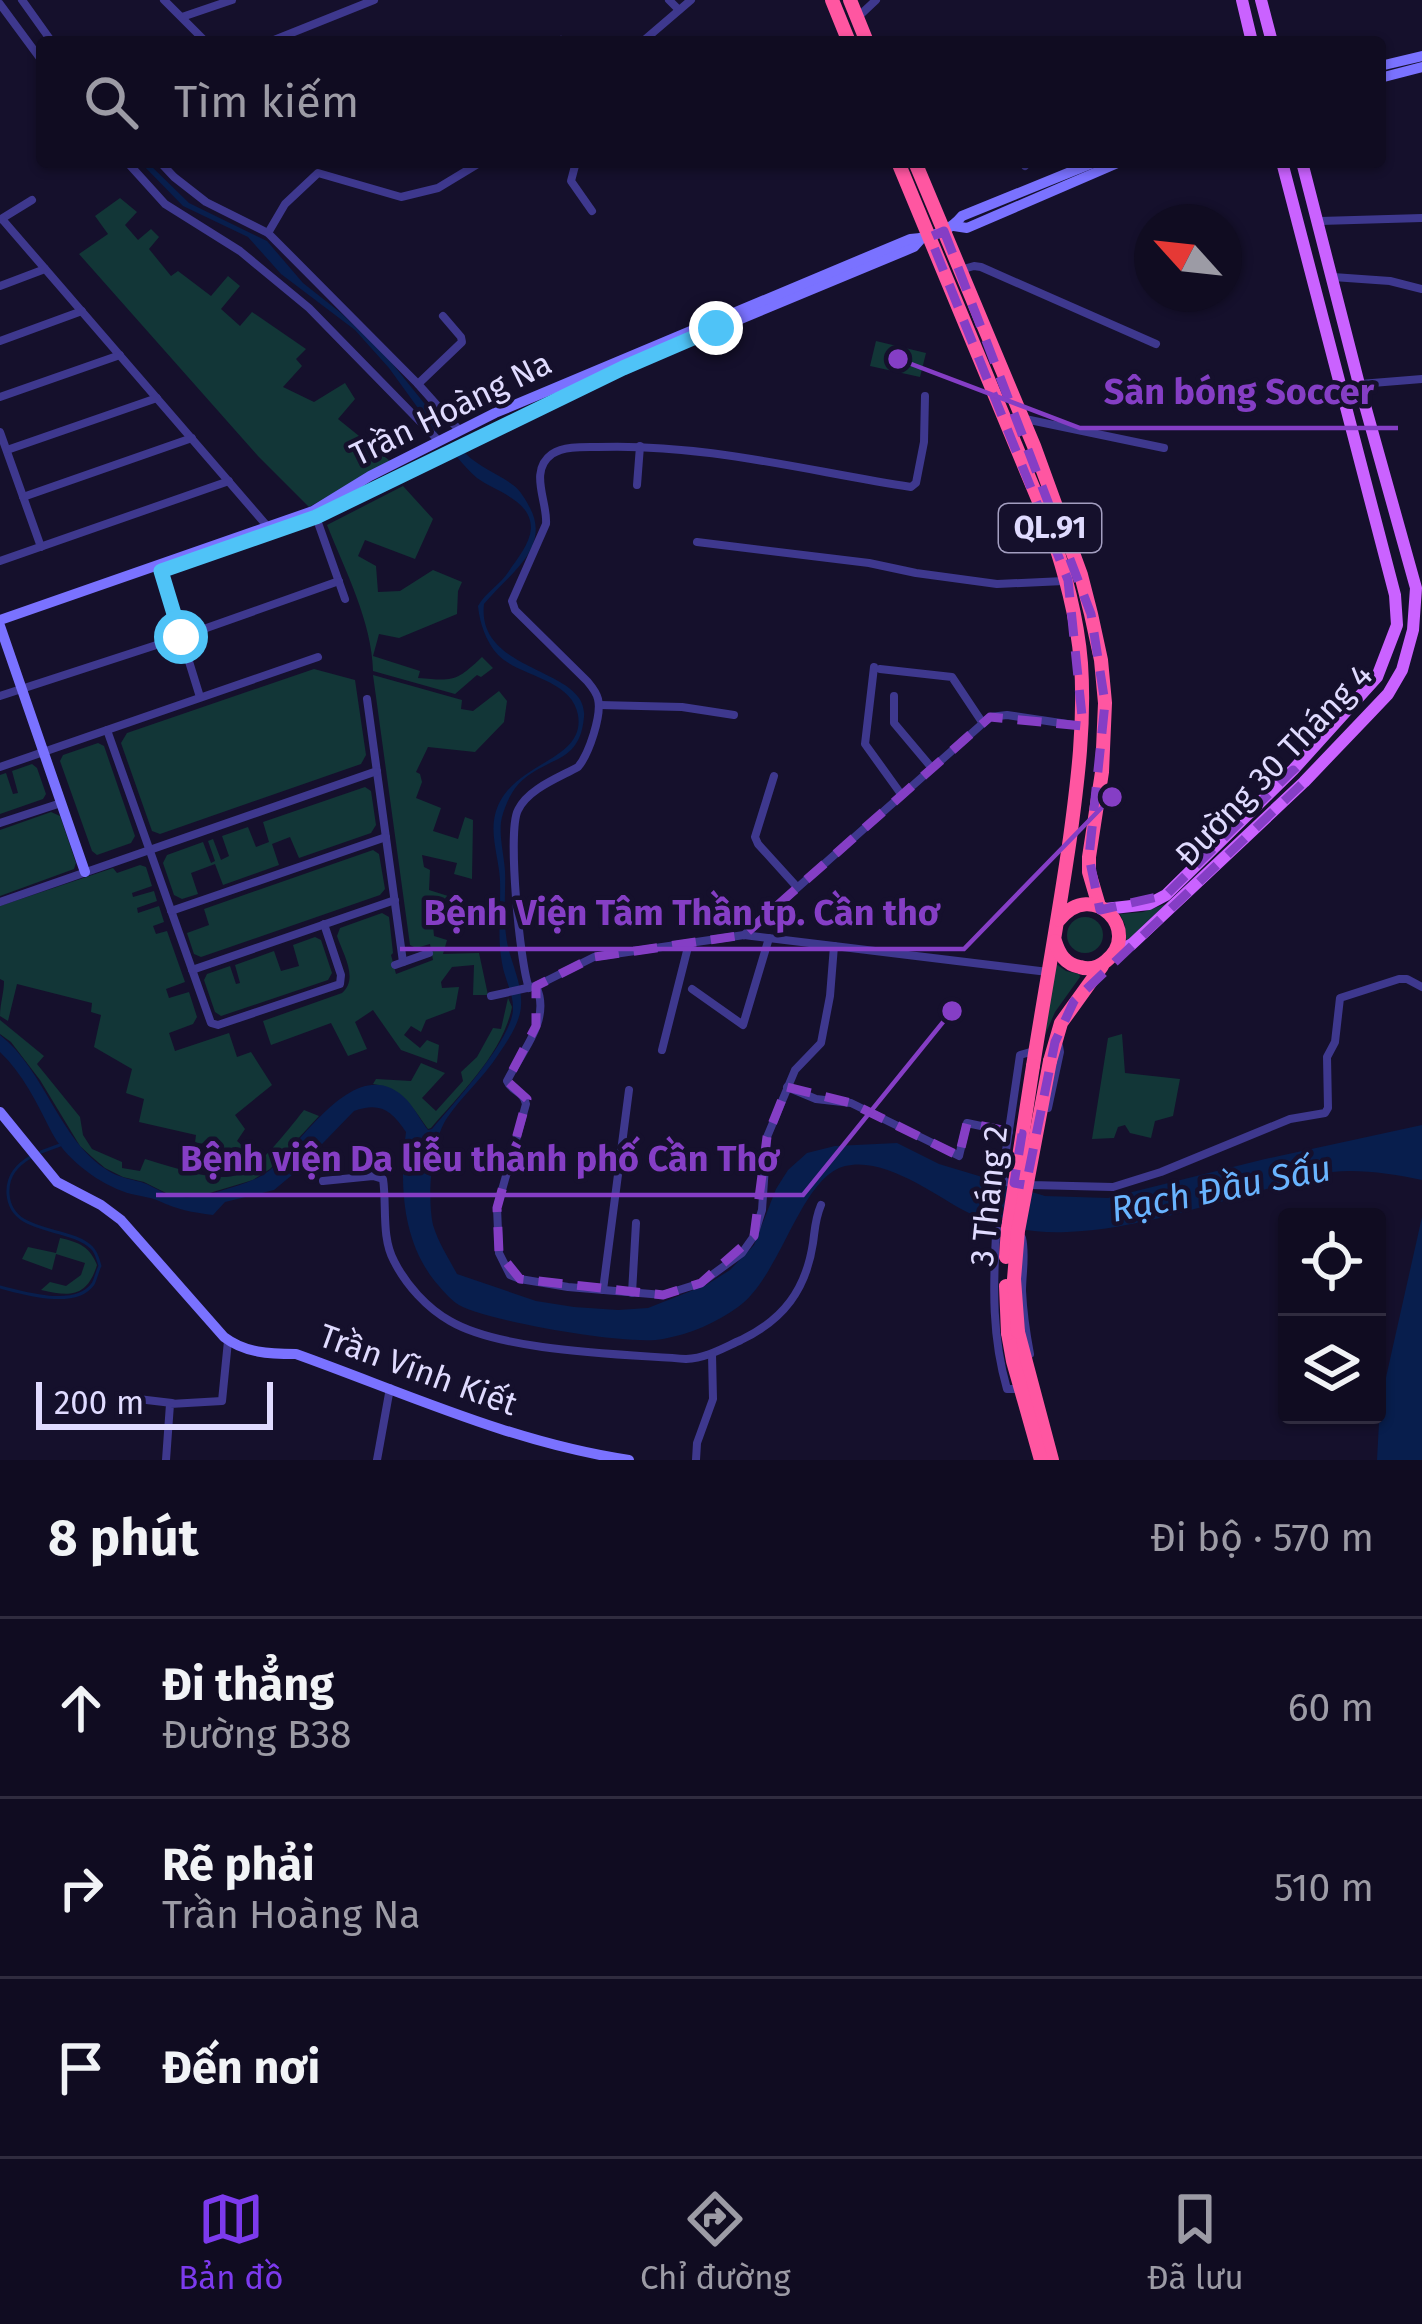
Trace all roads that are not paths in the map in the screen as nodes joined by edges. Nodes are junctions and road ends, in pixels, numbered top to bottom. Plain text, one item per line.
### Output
1 (22, 0) edge
2 (164, 0) edge
3 (374, 0) edge
4 (669, 0) edge
5 (691, 0) edge
6 (832, 0) edge
7 (850, 0) edge
8 (876, 0) edge
9 (1242, 0) edge
10 (1261, 0) edge
11 (226, 1) edge
12 (0, 4) edge
13 (352, 4) edge
14 (679, 10) junction
15 (182, 17) junction
16 (857, 17) junction
17 (48, 36) edge
18 (200, 36) edge
19 (282, 36) edge
20 (649, 36) edge
21 (847, 36) edge
22 (865, 36) edge
23 (1251, 36) edge
24 (1270, 36) edge
25 (36, 53) edge
26 (1422, 56) edge
27 (1386, 65) edge
28 (1422, 67) edge
29 (1386, 76) edge
30 (132, 168) edge
31 (167, 168) edge
32 (472, 168) edge
33 (574, 168) edge
34 (901, 168) edge
35 (917, 168) edge
36 (1080, 168) edge
37 (1106, 168) edge
38 (1284, 168) edge
39 (1304, 168) edge
40 (32, 200) dead end
41 (592, 211) dead end
42 (1422, 218) edge
43 (1, 219) edge
44 (1320, 221) junction
45 (268, 233) junction
46 (937, 233) junction
47 (46, 269) junction
48 (960, 269) junction
49 (1333, 277) junction
50 (0, 286) edge
51 (1422, 289) edge
52 (82, 311) junction
53 (443, 316) dead end
54 (0, 341) edge
55 (1156, 344) dead end
56 (120, 355) junction
57 (1422, 379) edge
58 (418, 384) junction
59 (1359, 384) junction
60 (926, 396) dead end
61 (0, 398) edge
62 (157, 398) junction
63 (1022, 418) junction
64 (459, 430) junction
65 (0, 432) edge
66 (192, 438) junction
67 (468, 441) junction
68 (442, 446) junction
69 (640, 446) junction
70 (1164, 448) dead end
71 (7, 450) junction
72 (229, 482) junction
73 (637, 484) dead end
74 (23, 497) junction
75 (316, 517) junction
76 (269, 528) junction
77 (697, 542) dead end
78 (41, 547) junction
79 (0, 561) edge
80 (161, 571) junction
81 (338, 580) junction
82 (1068, 580) junction
83 (345, 599) dead end
84 (1419, 605) edge
85 (0, 625) edge
86 (181, 637) junction
87 (318, 657) dead end
88 (22, 688) junction
89 (0, 696) edge
90 (894, 696) dead end
91 (200, 697) junction
92 (367, 699) dead end
93 (599, 706) junction
94 (734, 715) dead end
95 (982, 722) junction
96 (1083, 726) junction
97 (107, 730) junction
98 (44, 752) junction
99 (0, 767) edge
100 (931, 767) junction
101 (1292, 770) junction
102 (377, 771) junction
103 (774, 776) dead end
104 (1304, 782) junction
105 (901, 794) junction
106 (61, 802) junction
107 (0, 824) edge
108 (386, 837) junction
109 (150, 850) junction
110 (86, 872) junction
111 (797, 887) junction
112 (394, 900) junction
113 (0, 902) edge
114 (1102, 908) junction
115 (171, 911) junction
116 (1058, 920) junction
117 (324, 924) junction
118 (744, 935) junction
119 (1054, 936) junction
120 (769, 938) junction
121 (689, 943) junction
122 (834, 946) junction
123 (429, 953) dead end
124 (1109, 959) junction
125 (192, 970) junction
126 (1049, 972) junction
127 (531, 987) junction
128 (1422, 987) edge
129 (692, 989) dead end
130 (495, 995) dead end
131 (1055, 1042) junction
132 (662, 1050) dead end
133 (1034, 1059) junction
134 (787, 1087) junction
135 (629, 1090) dead end
136 (0, 1112) edge
137 (1009, 1132) junction
138 (323, 1181) dead end
139 (1031, 1185) junction
140 (821, 1205) dead end
141 (636, 1223) dead end
142 (603, 1290) junction
143 (632, 1293) junction
144 (1013, 1332) junction
145 (228, 1341) junction
146 (712, 1354) junction
147 (1024, 1383) junction
148 (390, 1388) junction
149 (121, 1397) dead end
150 (172, 1403) junction
151 (166, 1460) edge
152 (377, 1460) edge
153 (626, 1460) edge
154 (696, 1460) edge
155 (1041, 1460) edge
156 (1052, 1460) edge

1 - 17 street
2 - 15 street
3 - 13 street
4 - 14 street
5 - 14 street
6 - 21 highway
7 - 16 highway
8 - 16 street
9 - 23 main road
10 - 24 main road
11 - 15 street
12 - 25 street
13 - 19 street
14 - 20 street
15 - 18 street
16 - 22 highway
26 - 27 main road
28 - 29 main road
30 - 68 street
31 - 45 street
32 - 45 street
33 - 41 street
34 - 46 highway, QL.91
35 - 46 highway, QL.91
36 - 46 main road, Trần Hoàng Na
37 - 46 main road, Trần Hoàng Na
38 - 101 main road, Đường 30 Tháng 4
39 - 44 main road, Đường 30 Tháng 4
40 - 43 street
42 - 44 street
43 - 47 street
44 - 49 main road, Đường 30 Tháng 4
45 - 58 street
46 - 48 highway, QL.91
46 - 64 main road, Trần Hoàng Na
46 - 67 main road, Trần Hoàng Na
46 - 82 highway, QL.91
47 - 50 street
47 - 52 street
48 - 55 street
48 - 63 highway, QL.91
49 - 51 street
49 - 59 main road, Đường 30 Tháng 4
52 - 54 street
52 - 56 street
53 - 58 street
56 - 61 street
56 - 62 street
57 - 59 street
58 - 64 street
59 - 84 main road, Đường 30 Tháng 4
60 - 69 street
62 - 66 street
62 - 71 street
63 - 70 street
63 - 114 highway, QL.91
64 - 67 main road
64 - 68 main road, Trần Hoàng Na
65 - 71 street
66 - 72 street
66 - 74 street
67 - 68 main road, Trần Hoàng Na
68 - 75 main road, Trần Hoàng Na
68 - 76 main road, Trần Hoàng Na
69 - 73 street
69 - 93 street
71 - 74 street
72 - 76 street
72 - 78 street
74 - 78 street
75 - 80 main road, Trần Hoàng Na
75 - 81 street
76 - 85 main road, Trần Hoàng Na
77 - 82 street
78 - 79 street
80 - 85 main road, Trần Hoàng Na
80 - 86 street
81 - 83 street
81 - 86 street
82 - 96 highway, QL.91
84 - 104 main road, Đường 30 Tháng 4
85 - 88 main road
86 - 88 street
86 - 91 street
87 - 91 street
88 - 89 street
88 - 98 main road
90 - 100 street
91 - 97 street
92 - 102 street
93 - 94 street
93 - 127 street
95 - 96 street
95 - 100 street
95 - 105 street
96 - 116 highway, QL.91
97 - 98 street
97 - 109 street
98 - 99 street
98 - 106 main road
100 - 105 street
101 - 104 main road
101 - 114 main road, Đường 30 Tháng 4
102 - 108 street
102 - 109 street
103 - 111 street
104 - 124 main road, Đường 30 Tháng 4
105 - 111 street
106 - 107 street
106 - 110 main road
108 - 112 street
108 - 115 street
109 - 110 street
109 - 115 street
110 - 113 street
111 - 118 street
112 - 117 street
112 - 123 street
114 - 116 highway
114 - 124 highway, QL.91
115 - 125 street
116 - 119 highway, QL.91
117 - 125 street
117 - 125 street
118 - 120 street
118 - 121 street
119 - 124 highway
119 - 126 highway, 3 Tháng 2 / QL.91
120 - 122 street
120 - 129 street
121 - 127 street
121 - 132 street
122 - 126 street
122 - 134 street
124 - 131 highway, 3 Tháng 2 / QL.91
126 - 133 highway, 3 Tháng 2 / QL.91
127 - 130 street
127 - 142 street
128 - 139 street
131 - 139 street
131 - 144 highway, 3 Tháng 2 / QL.91, bridge
133 - 137 street
133 - 144 highway, 3 Tháng 2 / QL.91, bridge
134 - 137 street
134 - 143 street
135 - 142 street
136 - 145 main road
137 - 139 street
138 - 146 street
140 - 146 street
141 - 143 street
142 - 143 street
144 - 147 highway, 3 Tháng 2 / QL.91
145 - 148 main road, Trần Vĩnh Kiết
145 - 150 street
146 - 154 street
147 - 147 street
147 - 155 highway, 3 Tháng 2 / QL.91
147 - 156 highway, 3 Tháng 2 / QL.91
148 - 152 street
148 - 153 main road, Trần Vĩnh Kiết
149 - 150 street
150 - 151 street

